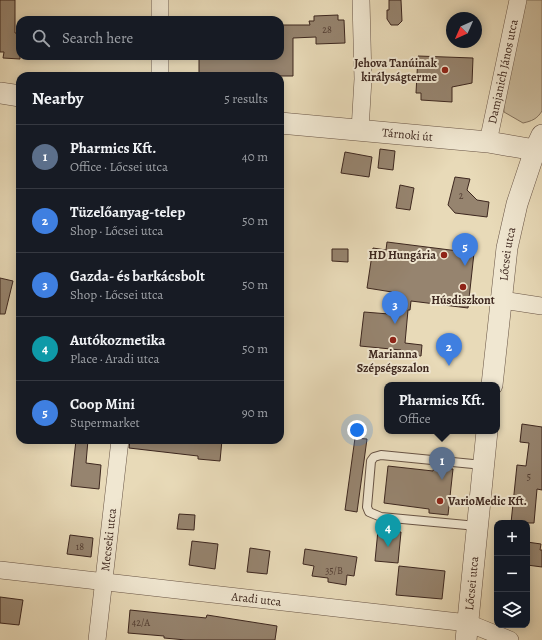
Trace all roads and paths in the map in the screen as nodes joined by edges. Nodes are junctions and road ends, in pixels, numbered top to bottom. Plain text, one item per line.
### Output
1 (160, 0) edge
2 (361, 0) edge
3 (518, 0) edge
4 (160, 16) edge
5 (160, 60) edge
6 (160, 72) edge
7 (0, 93) edge
8 (16, 95) edge
9 (284, 123) edge
10 (360, 130) junction
11 (488, 142) junction
12 (539, 142) edge
13 (502, 300) junction
14 (542, 306) edge
15 (492, 382) edge
16 (487, 434) edge
17 (120, 444) edge
18 (484, 465) junction
19 (477, 526) junction
20 (0, 570) edge
21 (103, 582) junction
22 (467, 632) edge
23 (97, 640) edge
24 (510, 640) edge

1 - 4 street
2 - 10 street
3 - 11 street, Damjanich János utca
5 - 6 street
7 - 8 street
9 - 10 street, Tárnoki út
10 - 11 street, Tárnoki út
11 - 12 street, Tárnoki út
12 - 13 street, Lőcsei utca
13 - 14 street
13 - 15 street, Lőcsei utca
16 - 18 street, Lőcsei utca
17 - 21 street, Mecseki utca
18 - 19 street, Lőcsei utca
18 - 19 lane
19 - 22 street, Lőcsei utca
20 - 21 street, Aradi utca
21 - 22 street, Aradi utca
21 - 23 street, Mecseki utca
22 - 24 street, Aradi utca

